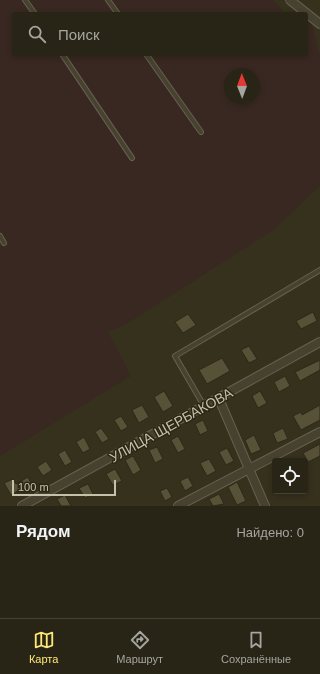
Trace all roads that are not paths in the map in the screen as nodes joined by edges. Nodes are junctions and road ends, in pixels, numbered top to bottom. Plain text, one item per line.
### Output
1 (25, 0) edge
2 (108, 0) edge
3 (290, 0) edge
4 (34, 12) edge
5 (117, 12) edge
6 (305, 12) edge
7 (308, 14) edge
8 (320, 24) edge
9 (63, 56) edge
10 (147, 56) edge
11 (201, 132) dead end
12 (132, 158) dead end
13 (0, 236) edge
14 (4, 243) dead end
15 (320, 270) edge
16 (320, 342) edge
17 (219, 399) junction
18 (204, 406) junction
19 (320, 432) edge
20 (249, 469) junction
21 (22, 506) edge
22 (178, 506) edge
23 (265, 506) edge

1 - 4 lane
2 - 5 lane
3 - 6 street
7 - 8 street
9 - 12 lane
10 - 11 lane
13 - 14 lane
15 - 18 lane
16 - 17 street, УЛИЦА ЩЕРБАКОВА
17 - 18 street, УЛИЦА ЩЕРБАКОВА
17 - 20 street
18 - 21 street, УЛИЦА ЩЕРБАКОВА
19 - 20 street
20 - 22 street
20 - 23 street

